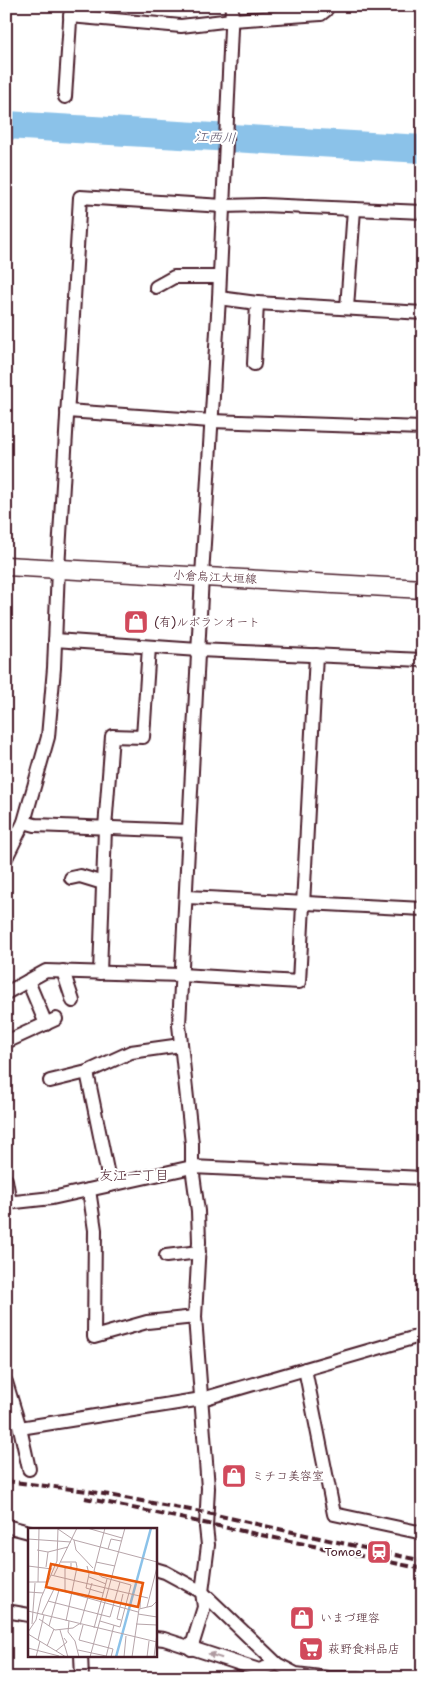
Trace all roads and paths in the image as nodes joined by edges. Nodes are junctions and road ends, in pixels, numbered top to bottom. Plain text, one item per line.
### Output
1 (232, 6) edge
2 (326, 6) edge
3 (70, 11) edge
4 (232, 20) junction
5 (65, 97) dead end
6 (223, 206) junction
7 (354, 209) junction
8 (423, 212) edge
9 (220, 277) junction
10 (156, 288) dead end
11 (219, 298) junction
12 (257, 303) junction
13 (347, 308) junction
14 (423, 312) edge
15 (254, 364) dead end
16 (67, 410) junction
17 (211, 421) junction
18 (423, 428) edge
19 (6, 566) edge
20 (58, 569) junction
21 (202, 576) junction
22 (423, 588) edge
23 (55, 640) junction
24 (148, 647) junction
25 (198, 650) junction
26 (316, 654) junction
27 (423, 660) edge
28 (24, 822) junction
29 (105, 828) junction
30 (189, 832) junction
31 (6, 858) edge
32 (71, 878) dead end
33 (103, 883) junction
34 (187, 897) junction
35 (303, 903) junction
36 (423, 909) edge
37 (63, 971) junction
38 (100, 973) junction
39 (182, 976) junction
40 (28, 981) junction
41 (6, 993) edge
42 (73, 1001) dead end
43 (6, 1042) edge
44 (181, 1045) junction
45 (87, 1072) junction
46 (50, 1081) dead end
47 (192, 1167) junction
48 (423, 1178) edge
49 (6, 1180) edge
50 (110, 1185) junction
51 (89, 1190) junction
52 (8, 1203) edge
53 (199, 1252) junction
54 (166, 1256) dead end
55 (195, 1317) junction
56 (423, 1335) edge
57 (305, 1369) junction
58 (6, 1382) edge
59 (202, 1399) junction
60 (20, 1428) junction
61 (29, 1469) dead end
62 (6, 1526) edge
63 (28, 1532) edge
64 (423, 1533) edge
65 (156, 1569) edge
66 (202, 1592) junction
67 (6, 1611) edge
68 (28, 1615) edge
69 (156, 1638) edge
70 (191, 1649) junction
71 (82, 1656) edge
72 (277, 1664) junction
73 (82, 1678) edge
74 (328, 1678) edge
75 (359, 1678) edge

1 - 4 street
2 - 4 street
3 - 4 street
3 - 5 street
4 - 6 street
6 - 7 street
6 - 9 street
6 - 16 street
7 - 8 street
7 - 13 street
9 - 10 street
9 - 11 street
11 - 12 street
11 - 17 street
12 - 13 street
12 - 15 street
13 - 14 street
16 - 17 street
16 - 20 street
17 - 18 street
17 - 21 street
19 - 20 main road, 小倉烏江大垣線
20 - 21 main road, 小倉烏江大垣線
20 - 23 street
21 - 22 main road, 小倉烏江大垣線
21 - 25 street
23 - 24 street
23 - 28 street
24 - 25 street
24 - 29 street
25 - 26 street
25 - 30 street
26 - 27 street
26 - 35 street
28 - 29 street
28 - 31 street
29 - 30 street
29 - 33 street
30 - 34 street
32 - 33 street
33 - 38 street
34 - 35 street
34 - 39 street
35 - 36 street
35 - 39 street
37 - 38 street
37 - 40 street
37 - 42 street
38 - 39 street
39 - 44 street
40 - 41 street
40 - 43 street
44 - 45 street
44 - 47 street
45 - 46 street
45 - 50 street
47 - 48 street
47 - 50 street
47 - 53 street
49 - 52 street
50 - 51 street
51 - 52 street
51 - 55 street
53 - 54 street
53 - 55 street
55 - 59 street
56 - 57 street
57 - 59 street
57 - 64 street
58 - 60 street
59 - 60 street
59 - 66 street
60 - 61 street
62 - 63 street
65 - 66 street
66 - 70 street
66 - 72 street
67 - 68 street
69 - 70 street
72 -> 70 street
71 - 73 street
72 - 74 street
74 - 75 street

